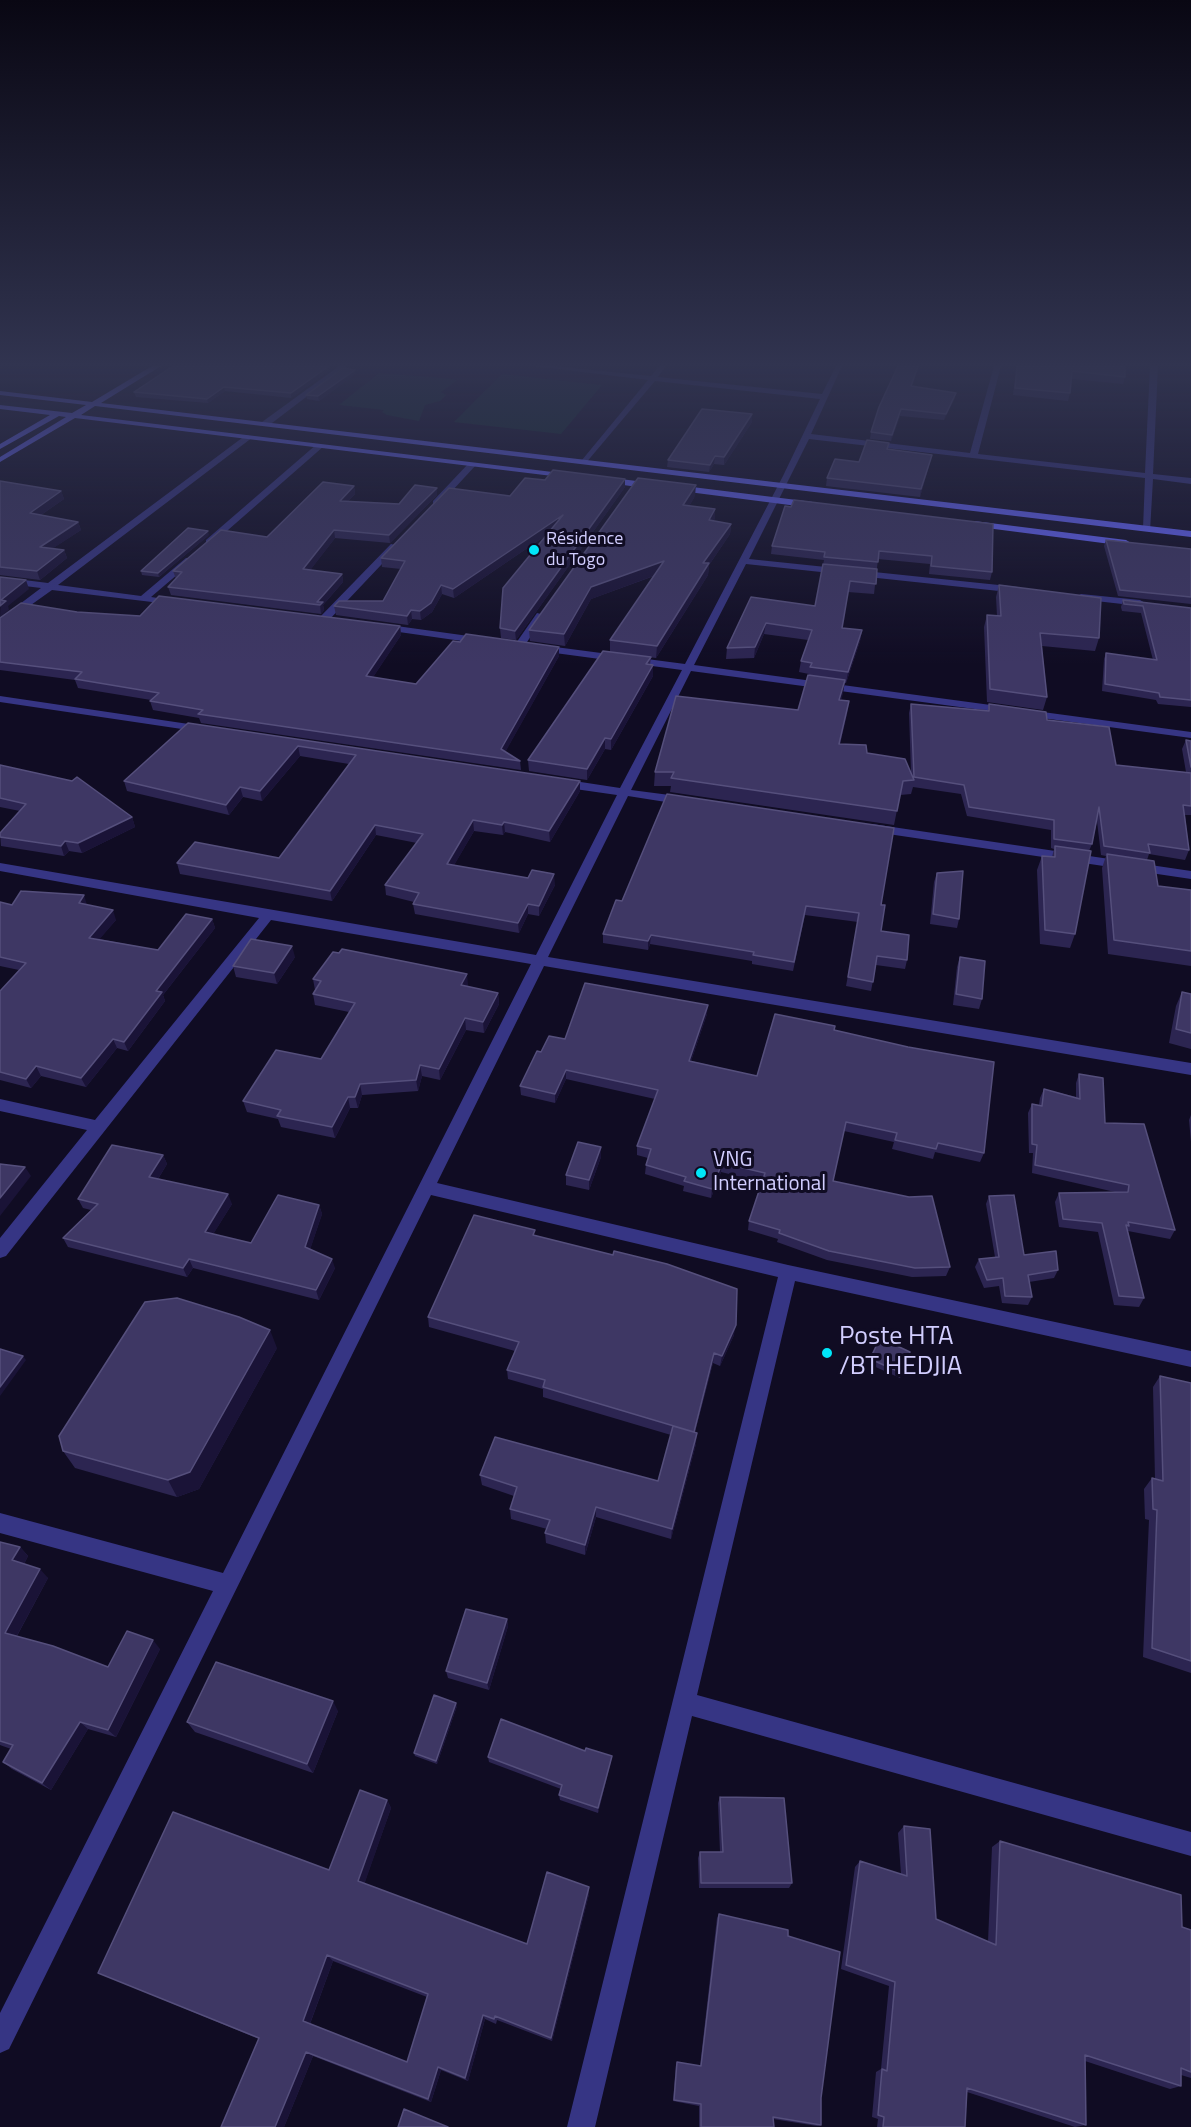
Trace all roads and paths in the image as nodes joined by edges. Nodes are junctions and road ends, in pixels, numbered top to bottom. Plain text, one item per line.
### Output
1 (211, 465) edge
2 (298, 465) edge
3 (472, 465) edge
4 (474, 465) edge
5 (614, 465) edge
6 (791, 465) edge
7 (1055, 465) edge
8 (1151, 465) edge
9 (1151, 476) junction
10 (576, 477) edge
11 (600, 480) edge
12 (1191, 480) edge
13 (634, 483) junction
14 (781, 484) junction
15 (657, 486) edge
16 (669, 488) edge
17 (628, 493) edge
18 (772, 500) junction
19 (819, 505) edge
20 (430, 508) edge
21 (958, 523) edge
22 (1148, 529) junction
23 (1191, 534) edge
24 (398, 542) edge
25 (1133, 544) edge
26 (205, 546) edge
27 (196, 553) edge
28 (742, 561) junction
29 (0, 580) edge
30 (47, 587) junction
31 (1026, 591) edge
32 (1073, 596) edge
33 (143, 599) junction
34 (188, 604) edge
35 (1156, 605) edge
36 (546, 607) edge
37 (324, 620) edge
38 (0, 624) edge
39 (369, 626) edge
40 (496, 642) edge
41 (686, 668) junction
42 (0, 699) edge
43 (212, 730) edge
44 (1191, 735) edge
45 (553, 781) edge
46 (624, 792) junction
47 (695, 802) edge
48 (860, 826) edge
49 (0, 867) edge
50 (1191, 875) edge
51 (268, 915) junction
52 (540, 958) junction
53 (1191, 1070) edge
54 (0, 1105) edge
55 (99, 1127) junction
56 (427, 1187) junction
57 (0, 1251) edge
58 (788, 1272) junction
59 (1191, 1359) edge
60 (0, 1523) edge
61 (228, 1585) junction
62 (683, 1702) junction
63 (1191, 1844) edge
64 (0, 2040) edge
65 (581, 2127) edge

1 - 30 street
2 - 26 street
3 - 20 street
4 - 10 main road
5 - 14 main road
6 - 14 street
7 - 9 street
8 - 9 street
9 - 12 street
9 - 22 street
11 - 13 main road
13 - 15 main road
13 - 17 street
14 - 18 street
14 - 22 main road
16 - 18 main road
18 - 19 main road
18 - 28 street
21 - 25 main road
22 - 23 main road
24 - 37 street
27 - 33 street
28 - 31 street
28 - 41 street
29 - 30 street
30 - 33 street
30 - 38 street
32 - 35 street
33 - 34 street
36 - 41 street
39 - 40 street
41 - 44 street
41 - 46 street
42 - 43 street
45 - 46 street
46 - 47 street
46 - 52 street
48 - 50 street
49 - 51 street
51 - 52 street
51 - 55 street
52 - 53 street
52 - 56 street
54 - 55 street
55 - 57 street
56 - 58 street
56 - 61 street
58 - 59 street
58 - 62 street
60 - 61 street
61 - 64 street
62 - 63 street
62 - 65 street

